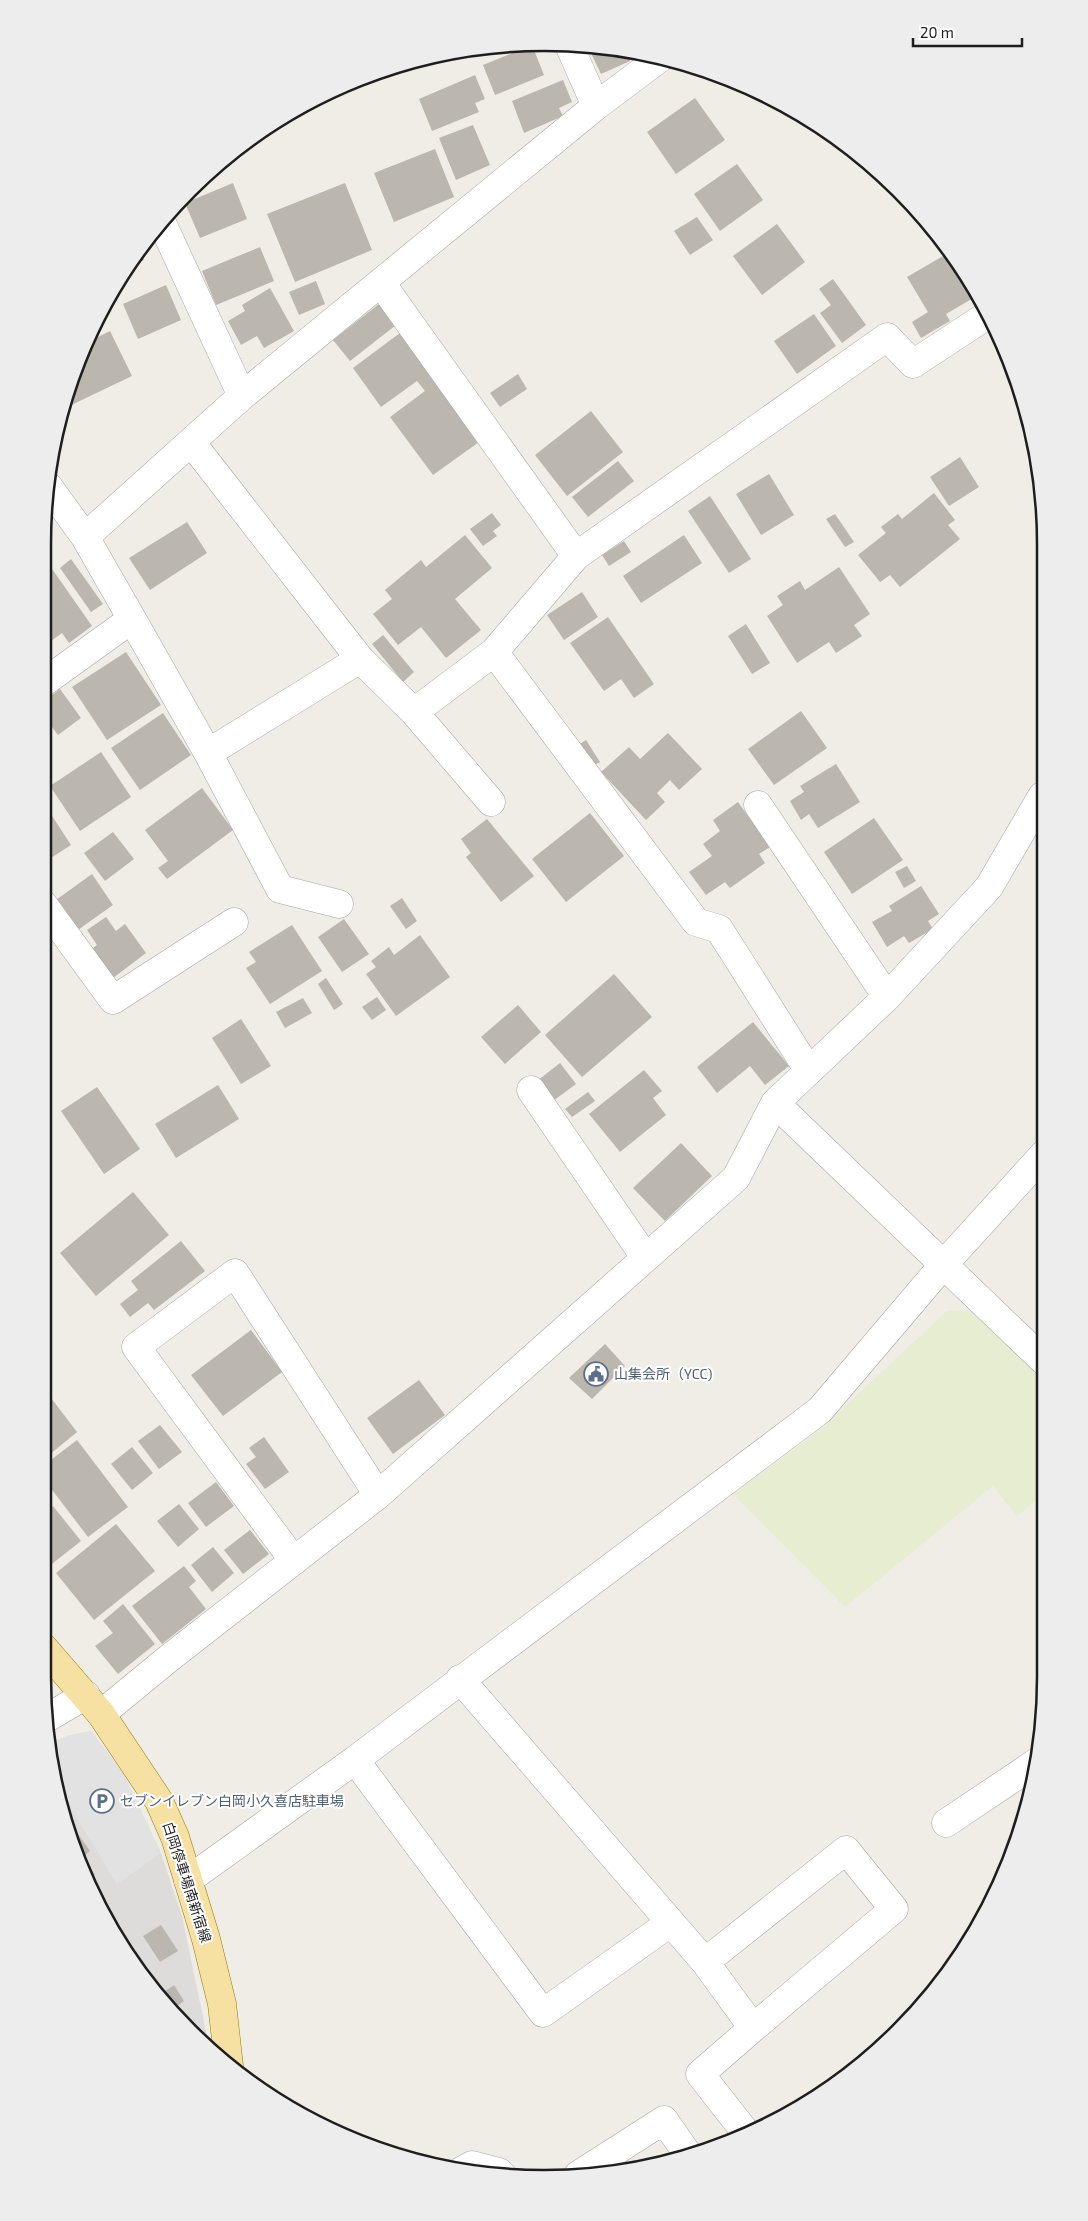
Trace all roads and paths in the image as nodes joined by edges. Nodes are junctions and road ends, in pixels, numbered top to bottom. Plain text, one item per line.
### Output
1 (572, 52) edge
2 (652, 64) edge
3 (596, 106) junction
4 (165, 230) edge
5 (381, 283) junction
6 (982, 319) edge
7 (242, 396) junction
8 (191, 442) junction
9 (54, 494) edge
10 (85, 537) junction
11 (576, 556) junction
12 (132, 620) junction
13 (494, 652) junction
14 (360, 659) junction
15 (51, 677) edge
16 (414, 712) junction
17 (208, 754) junction
18 (491, 802) dead end
19 (758, 805) dead end
20 (1037, 805) edge
21 (339, 904) dead end
22 (51, 916) edge
23 (234, 922) dead end
24 (888, 997) junction
25 (809, 1071) junction
26 (531, 1090) dead end
27 (775, 1103) junction
28 (1037, 1162) edge
29 (645, 1257) junction
30 (944, 1264) junction
31 (1037, 1353) edge
32 (378, 1495) junction
33 (294, 1561) junction
34 (51, 1657) edge
35 (460, 1679) junction
36 (93, 1704) junction
37 (53, 1716) edge
38 (355, 1760) junction
39 (1028, 1768) edge
40 (946, 1823) dead end
41 (188, 1880) junction
42 (670, 1923) junction
43 (705, 1962) junction
44 (753, 2028) junction
45 (228, 2054) edge
46 (742, 2128) edge
47 (684, 2149) edge
48 (589, 2168) edge

1 - 3 street
2 - 3 street
3 - 5 street
4 - 7 street
5 - 7 street
5 - 11 street
6 - 11 street
7 - 8 street
8 - 10 street
8 - 14 street
9 - 10 street
10 - 12 street
11 - 13 street
12 - 15 street
12 - 17 street
13 - 16 street
13 - 25 street
14 - 16 street
14 - 17 street
16 - 18 street
17 - 21 street
19 - 24 street
20 - 24 street
22 - 23 street
24 - 25 street
25 - 27 street
26 - 29 street
27 - 29 street
27 - 30 street
28 - 30 street
29 - 32 street
30 - 31 street
30 - 35 street
32 - 33 street
32 - 33 street
33 - 36 street
34 - 36 main road, 白岡停車場南新宿線
35 - 38 street
35 - 42 street
36 - 37 street
36 - 41 main road, 白岡停車場南新宿線
38 - 41 street
38 - 42 street
39 - 40 street
41 - 45 main road, 白岡停車場南新宿線
42 - 43 street
43 - 44 street
43 - 44 street
44 - 46 street
47 - 48 street

